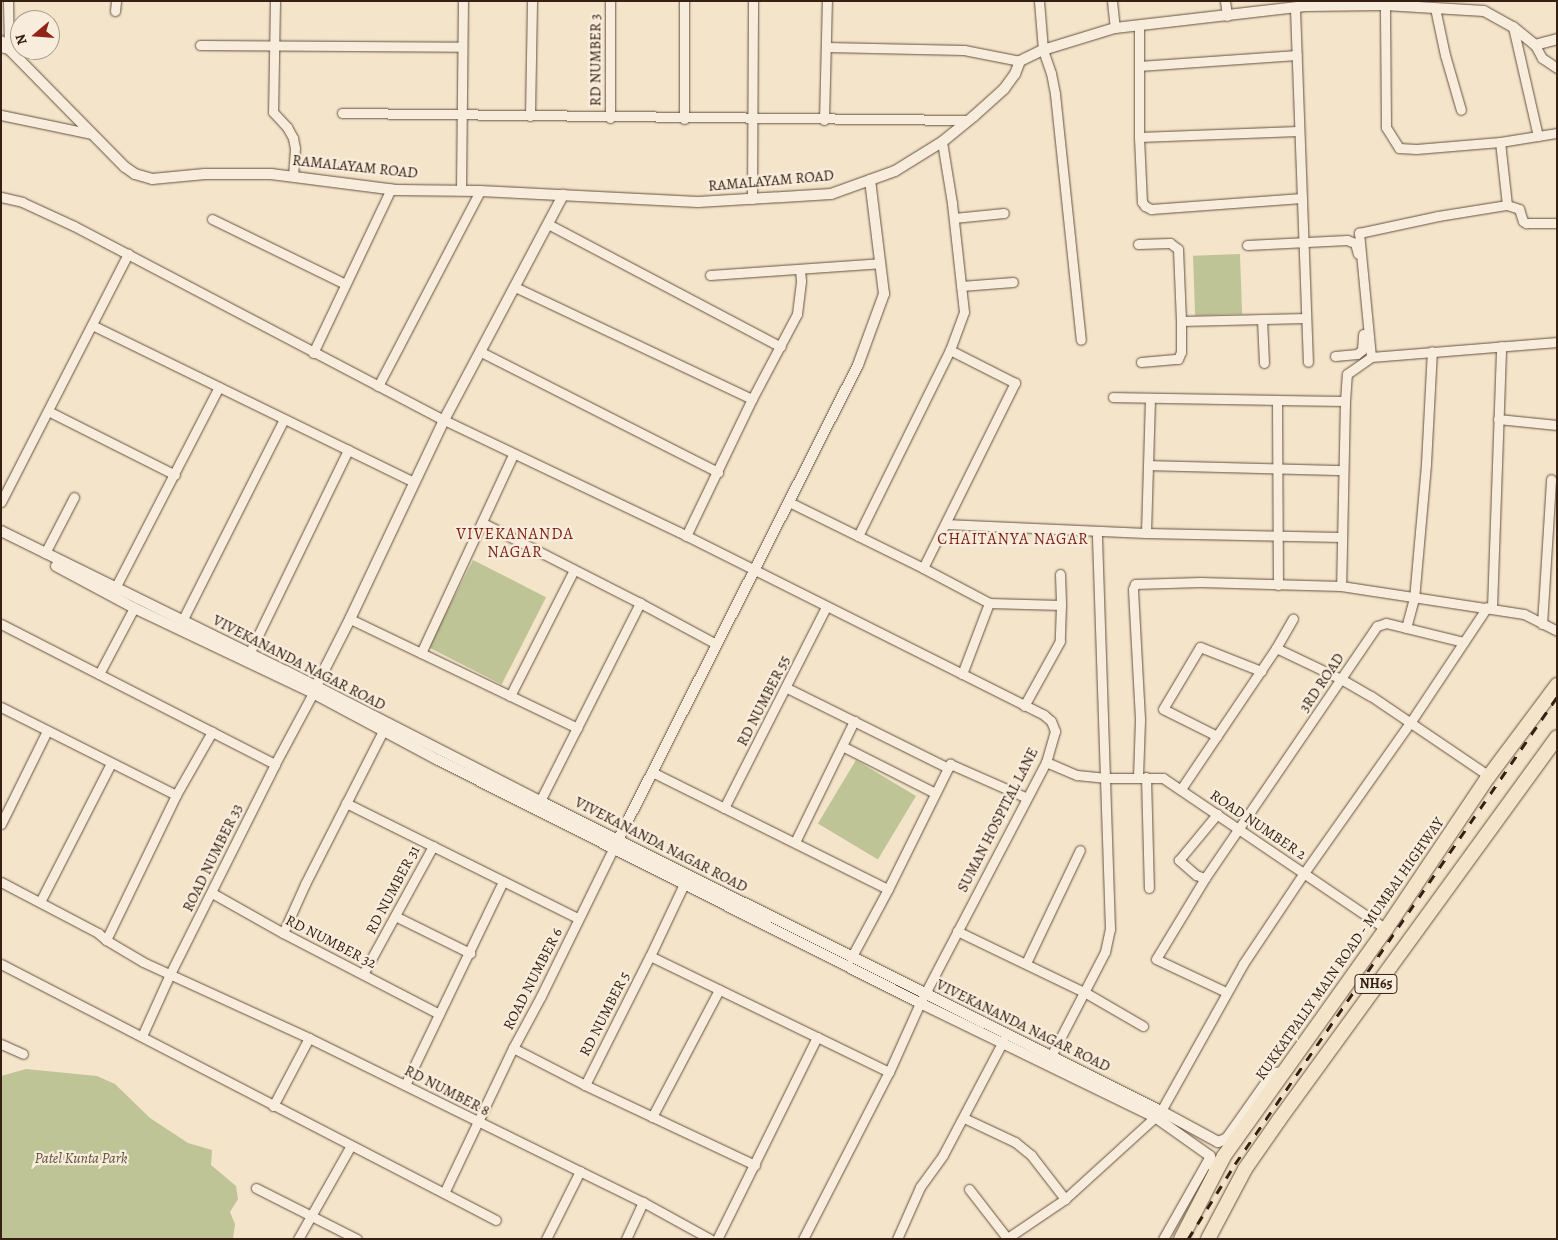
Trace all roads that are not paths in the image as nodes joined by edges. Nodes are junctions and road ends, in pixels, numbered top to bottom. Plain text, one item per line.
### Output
1 (8, 1) edge
2 (275, 1) edge
3 (463, 1) edge
4 (532, 1) edge
5 (610, 1) edge
6 (684, 1) edge
7 (753, 1) edge
8 (827, 1) edge
9 (1039, 1) edge
10 (1112, 1) edge
11 (1226, 1) edge
12 (1385, 3) edge
13 (1306, 4) edge
14 (1484, 6) edge
15 (1435, 8) junction
16 (1295, 9) junction
17 (1226, 16) junction
18 (1139, 25) junction
19 (1114, 28) junction
20 (1513, 28) junction
21 (1557, 40) edge
22 (275, 44) junction
23 (200, 45) dead end
24 (1535, 45) junction
25 (4, 46) edge
26 (462, 47) junction
27 (827, 47) junction
28 (1043, 50) junction
29 (1297, 55) junction
30 (1020, 61) junction
31 (1139, 66) junction
32 (1557, 68) edge
33 (1461, 110) dead end
34 (342, 113) dead end
35 (1, 115) edge
36 (461, 115) junction
37 (530, 116) junction
38 (610, 118) junction
39 (684, 119) junction
40 (752, 119) junction
41 (824, 120) junction
42 (967, 120) junction
43 (1298, 131) junction
44 (1557, 133) edge
45 (92, 134) junction
46 (1538, 136) junction
47 (1139, 137) junction
48 (942, 142) junction
49 (1500, 142) junction
50 (293, 176) junction
51 (870, 180) junction
52 (391, 189) junction
53 (461, 190) junction
54 (480, 191) junction
55 (563, 195) junction
56 (1, 197) edge
57 (1302, 198) junction
58 (752, 199) junction
59 (1507, 205) junction
60 (1004, 213) dead end
61 (954, 218) junction
62 (212, 219) dead end
63 (1557, 222) edge
64 (548, 224) junction
65 (1303, 242) junction
66 (1138, 244) dead end
67 (1247, 245) dead end
68 (128, 254) junction
69 (880, 263) junction
70 (800, 269) junction
71 (710, 276) dead end
72 (1013, 282) dead end
73 (345, 284) junction
74 (961, 286) junction
75 (515, 287) junction
76 (1306, 318) junction
77 (1262, 319) junction
78 (1181, 321) junction
79 (92, 325) junction
80 (1081, 340) dead end
81 (1557, 342) edge
82 (781, 346) junction
83 (1501, 346) junction
84 (950, 350) junction
85 (1432, 351) junction
86 (481, 352) junction
87 (313, 353) junction
88 (1335, 356) dead end
89 (1371, 357) junction
90 (1141, 362) dead end
91 (1264, 362) dead end
92 (1308, 362) dead end
93 (378, 386) junction
94 (220, 387) junction
95 (1112, 396) dead end
96 (1150, 398) junction
97 (752, 399) junction
98 (1277, 400) junction
99 (1345, 401) junction
100 (48, 411) junction
101 (284, 419) junction
102 (1498, 419) junction
103 (444, 420) junction
104 (1557, 425) edge
105 (348, 450) junction
106 (513, 455) junction
107 (1149, 465) junction
108 (1276, 467) junction
109 (1342, 470) junction
110 (718, 472) junction
111 (175, 475) junction
112 (1551, 479) dead end
113 (414, 482) junction
114 (74, 497) dead end
115 (1, 502) edge
116 (789, 502) junction
117 (483, 523) junction
118 (945, 524) junction
119 (1, 531) edge
120 (1097, 531) junction
121 (1146, 533) junction
122 (686, 536) junction
123 (858, 536) junction
124 (1278, 536) junction
125 (1341, 537) junction
126 (1, 538) edge
127 (45, 553) junction
128 (923, 568) junction
129 (574, 570) junction
130 (753, 570) junction
131 (1060, 574) dead end
132 (1278, 585) junction
133 (1341, 586) junction
134 (113, 592) junction
135 (1414, 599) junction
136 (640, 603) junction
137 (990, 603) junction
138 (1061, 604) junction
139 (826, 606) junction
140 (134, 608) junction
141 (1489, 608) junction
142 (350, 619) junction
143 (1293, 619) dead end
144 (182, 621) junction
145 (1, 624) edge
146 (1542, 624) junction
147 (1406, 628) junction
148 (1557, 631) edge
149 (1464, 642) junction
150 (716, 644) junction
151 (1276, 648) junction
152 (421, 653) junction
153 (250, 654) junction
154 (1261, 671) junction
155 (99, 674) junction
156 (962, 674) junction
157 (1341, 679) junction
158 (1557, 685) edge
159 (787, 688) junction
160 (314, 690) junction
161 (510, 696) junction
162 (1024, 706) junction
163 (1, 707) edge
164 (854, 721) junction
165 (1410, 724) junction
166 (577, 728) junction
167 (47, 731) junction
168 (212, 732) junction
169 (383, 732) junction
170 (1217, 736) junction
171 (1557, 737) edge
172 (842, 746) junction
173 (1046, 762) junction
174 (111, 763) junction
175 (274, 764) junction
176 (948, 768) junction
177 (652, 772) junction
178 (1489, 776) junction
179 (1142, 777) junction
180 (1104, 778) junction
181 (1181, 789) junction
182 (935, 794) junction
183 (176, 795) junction
184 (1027, 798) junction
185 (540, 801) junction
186 (346, 803) junction
187 (724, 808) junction
188 (1217, 814) junction
189 (1, 824) edge
190 (1238, 830) junction
191 (795, 842) junction
192 (615, 845) junction
193 (433, 846) junction
194 (1080, 850) dead end
195 (1304, 873) junction
196 (1205, 878) junction
197 (503, 881) junction
198 (1, 882) edge
199 (684, 884) junction
200 (888, 888) junction
201 (1149, 888) dead end
202 (212, 893) junction
203 (40, 902) junction
204 (395, 916) junction
205 (578, 918) junction
206 (1386, 929) junction
207 (958, 931) junction
208 (283, 933) junction
209 (106, 940) junction
210 (470, 953) junction
211 (650, 956) junction
212 (851, 958) junction
213 (1026, 963) junction
214 (1, 964) edge
215 (170, 974) junction
216 (363, 974) junction
217 (719, 990) junction
218 (1086, 992) junction
219 (1226, 992) junction
220 (922, 999) junction
221 (440, 1014) junction
222 (1144, 1026) dead end
223 (142, 1036) junction
224 (309, 1038) junction
225 (817, 1038) junction
226 (1003, 1041) junction
227 (1, 1044) edge
228 (513, 1048) junction
229 (23, 1054) dead end
230 (1051, 1056) junction
231 (888, 1072) junction
232 (1284, 1072) junction
233 (405, 1085) junction
234 (585, 1085) junction
235 (272, 1106) junction
236 (1158, 1114) junction
237 (652, 1117) junction
238 (964, 1118) junction
239 (479, 1123) junction
240 (350, 1147) junction
241 (1210, 1156) junction
242 (755, 1165) junction
243 (580, 1171) junction
244 (1215, 1172) junction
245 (256, 1188) dead end
246 (969, 1189) dead end
247 (444, 1193) junction
248 (1065, 1200) junction
249 (643, 1202) junction
250 (310, 1215) junction
251 (496, 1220) dead end
252 (1007, 1238) edge
253 (298, 1239) edge
254 (357, 1239) edge
255 (546, 1239) edge
256 (626, 1239) edge
257 (710, 1239) edge
258 (717, 1239) edge
259 (803, 1239) edge
260 (897, 1239) edge
261 (1163, 1239) edge
262 (1181, 1239) edge
263 (1208, 1239) edge

1 - 25 street
2 - 22 street
3 - 26 street
4 - 37 street
5 - 38 street, RD NUMBER 3
6 - 39 street
7 - 40 street
8 - 27 street
9 - 28 street
10 - 19 street
11 - 17 street
12 - 13 street
12 - 15 street
12 - 49 street
13 - 16 street
14 - 15 street
14 - 20 street
15 - 33 street
16 - 17 street
16 - 29 street
17 - 18 street
18 - 19 street
18 - 31 street
19 - 28 street
20 - 24 street
20 - 46 street
21 - 24 street
22 - 23 street
22 - 26 street
22 - 50 street
24 - 32 street
25 - 45 street, RAMALAYAM ROAD
26 - 36 street
27 - 30 street
27 - 41 street
28 - 30 street
28 - 80 street
29 - 31 street
29 - 43 street
30 - 42 street, RAMALAYAM ROAD
31 - 47 street
34 - 36 street
35 - 45 street
36 - 37 street
36 - 53 street
37 - 38 street
38 - 39 street
39 - 40 street
40 - 41 street
40 - 58 street
41 - 42 street
42 - 48 street, RAMALAYAM ROAD
43 - 47 street
43 - 57 street
44 - 46 street
45 - 50 street, RAMALAYAM ROAD
46 - 49 street
47 - 57 street
48 - 51 street, RAMALAYAM ROAD
48 - 61 street
49 - 59 street
50 - 52 street, RAMALAYAM ROAD
51 - 58 street, RAMALAYAM ROAD
51 - 69 street
52 - 53 street, RAMALAYAM ROAD
52 - 73 street
53 - 54 street, RAMALAYAM ROAD
54 - 55 street, RAMALAYAM ROAD
54 - 93 street
55 - 58 street, RAMALAYAM ROAD
55 - 64 street
56 - 68 street, SUMAN HOSPITAL LANE
57 - 65 street
59 - 63 street
59 - 89 street
60 - 61 street
61 - 74 street
62 - 73 street
64 - 75 street
64 - 82 street
65 - 67 street
65 - 76 street
65 - 88 street
66 - 78 street
68 - 79 street
68 - 87 street, SUMAN HOSPITAL LANE
69 - 70 street
69 - 116 street
70 - 71 street
70 - 82 street
72 - 74 street
73 - 87 street
74 - 84 street
75 - 86 street
75 - 97 street
76 - 77 street
76 - 92 street
77 - 78 street
77 - 91 street
78 - 90 street
79 - 94 street
79 - 100 street
81 - 83 street
82 - 97 street
83 - 85 street
83 - 102 street
84 - 118 street
84 - 123 street
85 - 89 street
85 - 135 street
86 - 103 street
86 - 110 street
87 - 93 street, SUMAN HOSPITAL LANE
89 - 99 street
93 - 103 street, SUMAN HOSPITAL LANE
94 - 101 street
94 - 111 street
95 - 96 street
96 - 98 street
96 - 107 street
97 - 110 street
98 - 99 street
98 - 108 street
99 - 109 street
100 - 111 street
100 - 115 street
101 - 105 street
101 - 144 street
102 - 104 street
102 - 141 street
103 - 106 street, SUMAN HOSPITAL LANE
103 - 113 street
105 - 113 street
105 - 153 street
106 - 117 street
106 - 122 street, SUMAN HOSPITAL LANE
107 - 108 street
107 - 121 street
108 - 109 street
108 - 124 street
109 - 125 street
110 - 122 street
111 - 134 street
112 - 146 street
113 - 142 street
114 - 127 street
116 - 123 street
116 - 130 street
117 - 129 street
117 - 152 street
118 - 120 street
118 - 128 street
119 - 127 street, VIVEKANANDA NAGAR ROAD
120 - 121 street
120 - 180 street
121 - 124 street
122 - 130 street, SUMAN HOSPITAL LANE
123 - 128 street
124 - 125 street
124 - 132 street
125 - 133 street
126 - 134 street, VIVEKANANDA NAGAR ROAD
127 - 134 street, VIVEKANANDA NAGAR ROAD
128 - 137 street
129 - 136 street
129 - 161 street
130 - 139 street, SUMAN HOSPITAL LANE
130 - 150 street
131 - 138 street
132 - 133 street
132 - 179 street
133 - 135 street
134 - 140 street, VIVEKANANDA NAGAR ROAD
134 - 144 street, VIVEKANANDA NAGAR ROAD
135 - 141 street
135 - 147 street
136 - 150 street
136 - 166 street
137 - 138 street
137 - 156 street
138 - 162 street
139 - 156 street, SUMAN HOSPITAL LANE
139 - 159 street, RD NUMBER 55
140 - 155 street
140 - 160 street, VIVEKANANDA NAGAR ROAD
141 - 146 street
141 - 149 street
142 - 152 street
142 - 160 street
143 - 151 street
144 - 153 street, VIVEKANANDA NAGAR ROAD
145 - 155 street
146 - 148 street
147 - 149 street, 3RD ROAD
147 - 157 street, 3RD ROAD
149 - 165 street
150 - 177 street
151 - 154 street
151 - 157 street
152 - 161 street
153 - 160 street, VIVEKANANDA NAGAR ROAD
154 - 170 street
154 - 170 street
155 - 168 street
156 - 162 street, SUMAN HOSPITAL LANE
157 - 165 street
157 - 190 street, 3RD ROAD
158 - 178 highway, KUKKATPALLY MAIN ROAD - MUMBAI HIGHWAY / NH65
159 - 164 street
159 - 187 street, RD NUMBER 55
160 - 169 street, VIVEKANANDA NAGAR ROAD
160 - 175 street, ROAD NUMBER 33
160 - 185 street, VIVEKANANDA NAGAR ROAD
161 - 166 street
162 - 173 street, SUMAN HOSPITAL LANE
163 - 167 street
164 - 172 street
164 - 176 street
165 - 178 street
165 - 195 street
166 - 185 street
167 - 174 street
167 - 189 street
168 - 175 street
168 - 183 street
169 - 186 street
169 - 192 street, VIVEKANANDA NAGAR ROAD
170 - 181 street
171 - 263 highway, NH65
172 - 182 street
172 - 191 street
173 - 180 street, ROAD NUMBER 2
173 - 184 street, SUMAN HOSPITAL LANE
174 - 183 street
174 - 203 street
175 - 202 street, ROAD NUMBER 33
176 - 182 street
176 - 184 street
177 - 187 street
177 - 192 street
178 - 206 highway, KUKKATPALLY MAIN ROAD - MUMBAI HIGHWAY / NH65
179 - 180 street, ROAD NUMBER 2
179 - 181 street, ROAD NUMBER 2
179 - 201 street
180 - 218 street
181 - 188 street, ROAD NUMBER 2
182 - 200 street
183 - 209 street
184 - 207 street, SUMAN HOSPITAL LANE
185 - 192 street, VIVEKANANDA NAGAR ROAD
186 - 193 street
186 - 208 street
187 - 191 street
188 - 190 street, ROAD NUMBER 2
188 - 196 street
190 - 195 street, ROAD NUMBER 2
190 - 196 street, 3RD ROAD
191 - 200 street
192 - 199 street, VIVEKANANDA NAGAR ROAD
192 - 205 street, ROAD NUMBER 6
192 - 212 street, VIVEKANANDA NAGAR ROAD
193 - 197 street
193 - 204 street, RD NUMBER 31
194 - 213 street
195 - 206 street, ROAD NUMBER 2
195 - 219 street
196 - 219 street, 3RD ROAD
197 - 205 street
197 - 210 street
198 - 203 street, RD NUMBER 8
199 - 211 street, RD NUMBER 5
199 - 220 street, VIVEKANANDA NAGAR ROAD
200 - 212 street
202 - 208 street, RD NUMBER 32
202 - 215 street, ROAD NUMBER 33
203 - 209 street, RD NUMBER 8
204 - 210 street
204 - 216 street, RD NUMBER 31
205 - 228 street, ROAD NUMBER 6
206 - 232 highway, KUKKATPALLY MAIN ROAD - MUMBAI HIGHWAY / NH65
207 - 213 street
207 - 220 street, SUMAN HOSPITAL LANE
208 - 216 street, RD NUMBER 32
209 - 215 street, RD NUMBER 8
210 - 221 street
211 - 217 street
211 - 234 street, RD NUMBER 5
212 - 220 street, VIVEKANANDA NAGAR ROAD
213 - 218 street
214 - 223 street
215 - 223 street, ROAD NUMBER 33
215 - 224 street, RD NUMBER 8
216 - 221 street, RD NUMBER 32
217 - 225 street
217 - 237 street
218 - 222 street
218 - 230 street
219 - 236 street
220 - 226 street, VIVEKANANDA NAGAR ROAD
220 - 230 street, VIVEKANANDA NAGAR ROAD
220 - 231 street, SUMAN HOSPITAL LANE
221 - 233 street
223 - 235 street
224 - 233 street, RD NUMBER 8
224 - 235 street
225 - 231 street
225 - 242 street
226 - 236 street, VIVEKANANDA NAGAR ROAD
226 - 238 street
227 - 229 street
228 - 234 street
228 - 239 street, ROAD NUMBER 6
230 - 236 street, VIVEKANANDA NAGAR ROAD
231 - 259 street, SUMAN HOSPITAL LANE
232 - 236 street, VIVEKANANDA NAGAR ROAD
232 - 244 highway, KUKKATPALLY MAIN ROAD - MUMBAI HIGHWAY / NH65
233 - 239 street, RD NUMBER 8
234 - 237 street
235 - 240 street
236 - 241 street, VIVEKANANDA NAGAR ROAD
236 - 248 street
237 - 242 street
238 - 248 street
238 - 260 street
239 - 243 street, RD NUMBER 8
239 - 247 street, ROAD NUMBER 6
240 - 247 street
240 - 250 street
241 - 244 street
241 - 261 street
242 - 258 street
243 - 249 street, RD NUMBER 8
243 - 255 street
244 - 262 highway, KUKKATPALLY MAIN ROAD - MUMBAI HIGHWAY / NH65
245 - 250 street
246 - 252 street
247 - 251 street
248 - 252 street
249 - 256 street
249 - 257 street, RD NUMBER 8
250 - 253 street
250 - 254 street

